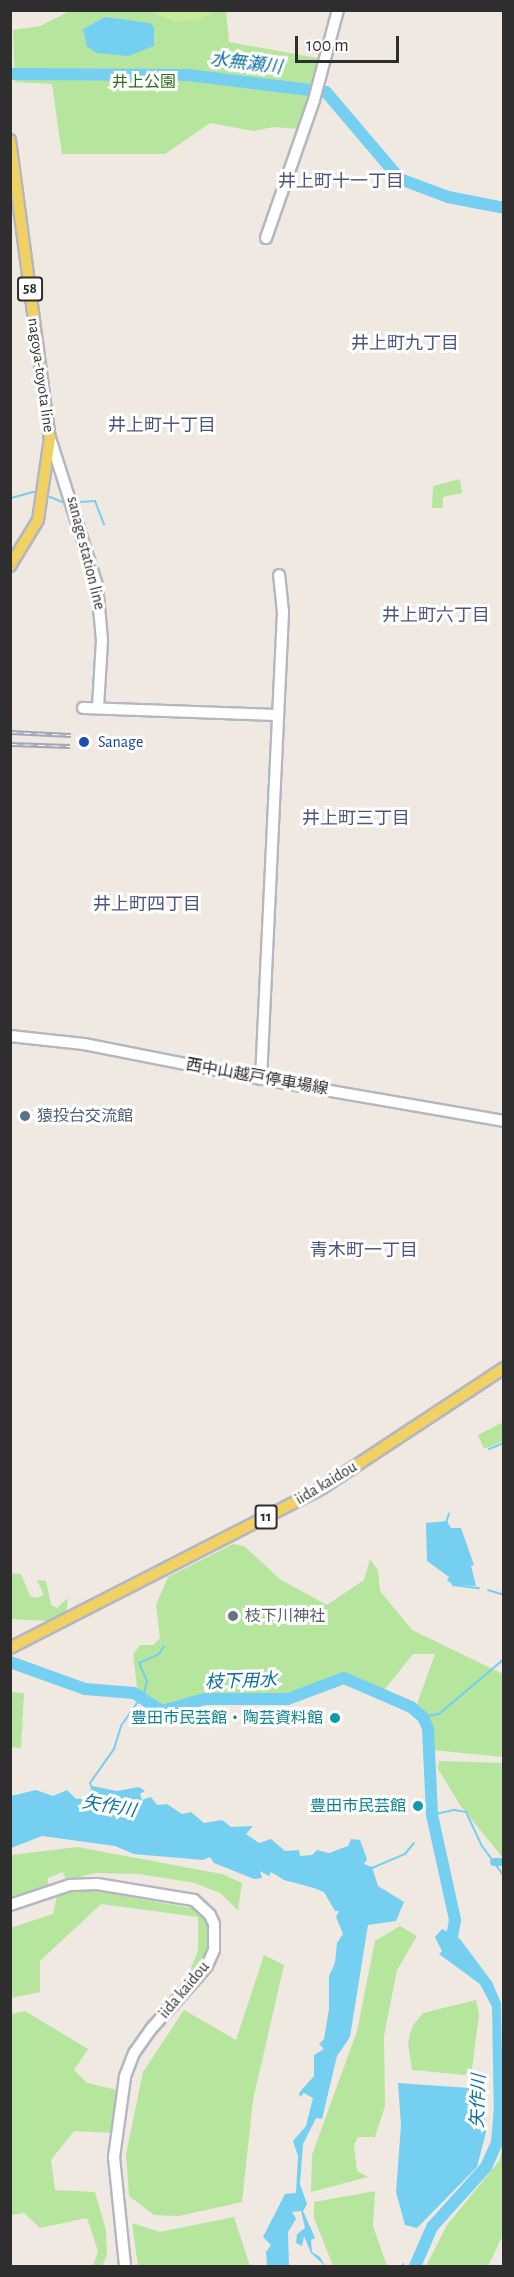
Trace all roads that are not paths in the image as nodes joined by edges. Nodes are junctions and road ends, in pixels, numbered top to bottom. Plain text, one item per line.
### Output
1 (338, 10) edge
2 (10, 140) edge
3 (266, 238) dead end
4 (50, 438) junction
5 (10, 566) edge
6 (279, 574) dead end
7 (83, 708) dead end
8 (98, 708) junction
9 (278, 715) junction
10 (10, 1036) edge
11 (261, 1080) junction
12 (504, 1120) edge
13 (504, 1368) edge
14 (13, 1647) edge
15 (10, 1905) edge
16 (125, 2266) edge

1 - 3 street
2 - 4 main road, nagoya-toyota line / 58
4 - 5 main road, nagoya-toyota line / 58
4 - 8 street, sanage station line
6 - 9 street
7 - 8 street
8 - 9 street
9 - 11 street
10 - 11 street, 西中山越戸停車場線
11 - 12 street, 西中山越戸停車場線
13 - 14 main road, iida kaidou / 11
15 - 16 street, iida kaidou

